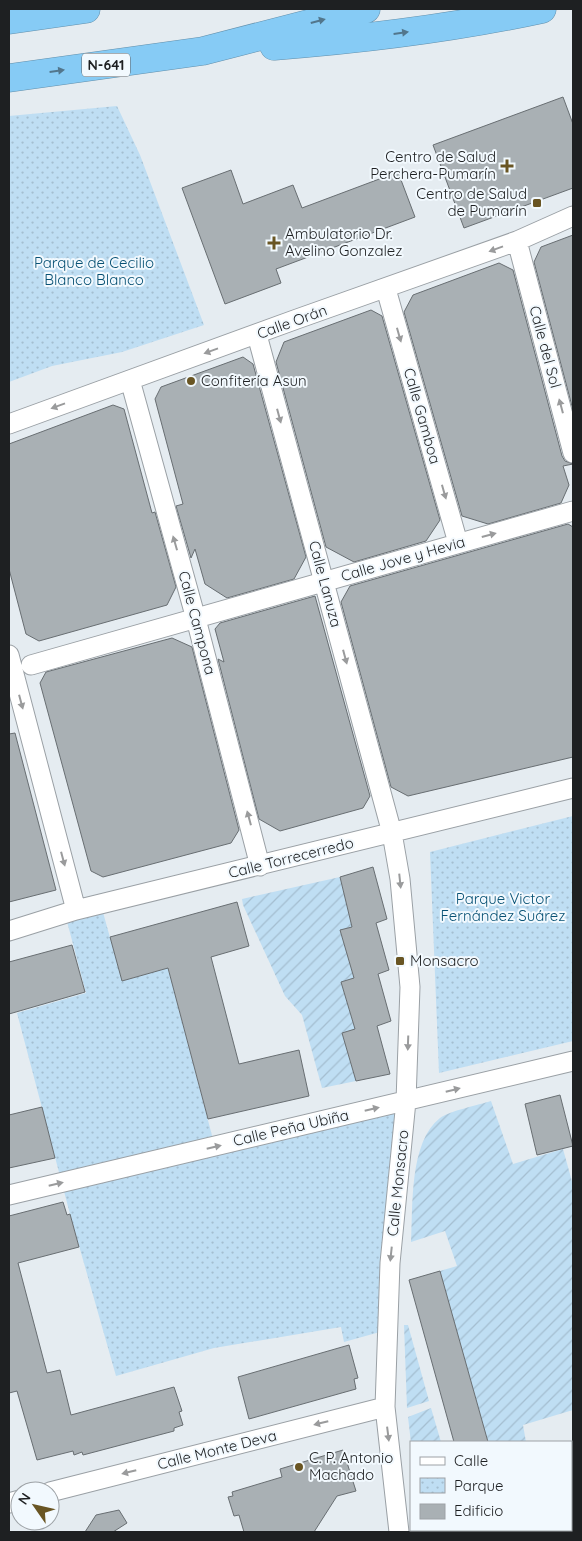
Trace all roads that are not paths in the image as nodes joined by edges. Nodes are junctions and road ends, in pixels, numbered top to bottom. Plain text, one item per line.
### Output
1 (86, 9) edge
2 (366, 9) edge
3 (542, 9) edge
4 (9, 20) edge
5 (203, 52) junction
6 (9, 78) edge
7 (573, 216) edge
8 (517, 241) junction
9 (386, 288) junction
10 (257, 335) junction
11 (130, 380) junction
12 (9, 424) edge
13 (573, 453) edge
14 (573, 511) edge
15 (458, 543) junction
16 (324, 581) junction
17 (196, 619) junction
18 (9, 655) edge
19 (31, 665) dead end
20 (573, 788) edge
21 (392, 833) junction
22 (260, 866) junction
23 (76, 910) junction
24 (9, 931) edge
25 (573, 1061) edge
26 (406, 1101) junction
27 (9, 1196) edge
28 (385, 1407) junction
29 (60, 1489) edge
30 (399, 1532) edge

1 - 4 highway
5 -> 2 highway, N-641
5 -> 3 highway
6 -> 5 highway, N-641
7 - 8 street, Calle Orán
8 -> 9 street, Calle Orán
13 -> 8 street, Calle del Sol
9 - 10 street, Calle Orán
9 -> 15 street, Calle Gamboa
10 -> 11 street, Calle Orán
10 -> 16 street, Calle Lanuza
11 -> 12 street, Calle Orán
17 -> 11 street, Calle Campona
15 -> 14 street, Calle Jove y Hevia
15 - 16 street, Calle Jove y Hevia
16 - 17 street, Calle Jove y Hevia
16 -> 21 street, Calle Lanuza
17 - 19 street, Calle Jove y Hevia
22 -> 17 street, Calle Campona
18 -> 23 street
20 - 21 street, Calle Torrecerredo
21 - 22 street, Calle Torrecerredo
21 -> 26 street, Calle Monsacro
22 - 23 street, Calle Torrecerredo
23 - 24 street, Calle Torrecerredo
26 -> 25 street, Calle Peña Ubiña
27 -> 26 street, Calle Peña Ubiña
26 -> 28 street, Calle Monsacro
28 -> 29 street, Calle Monte Deva
28 -> 30 street, Calle Monsacro

